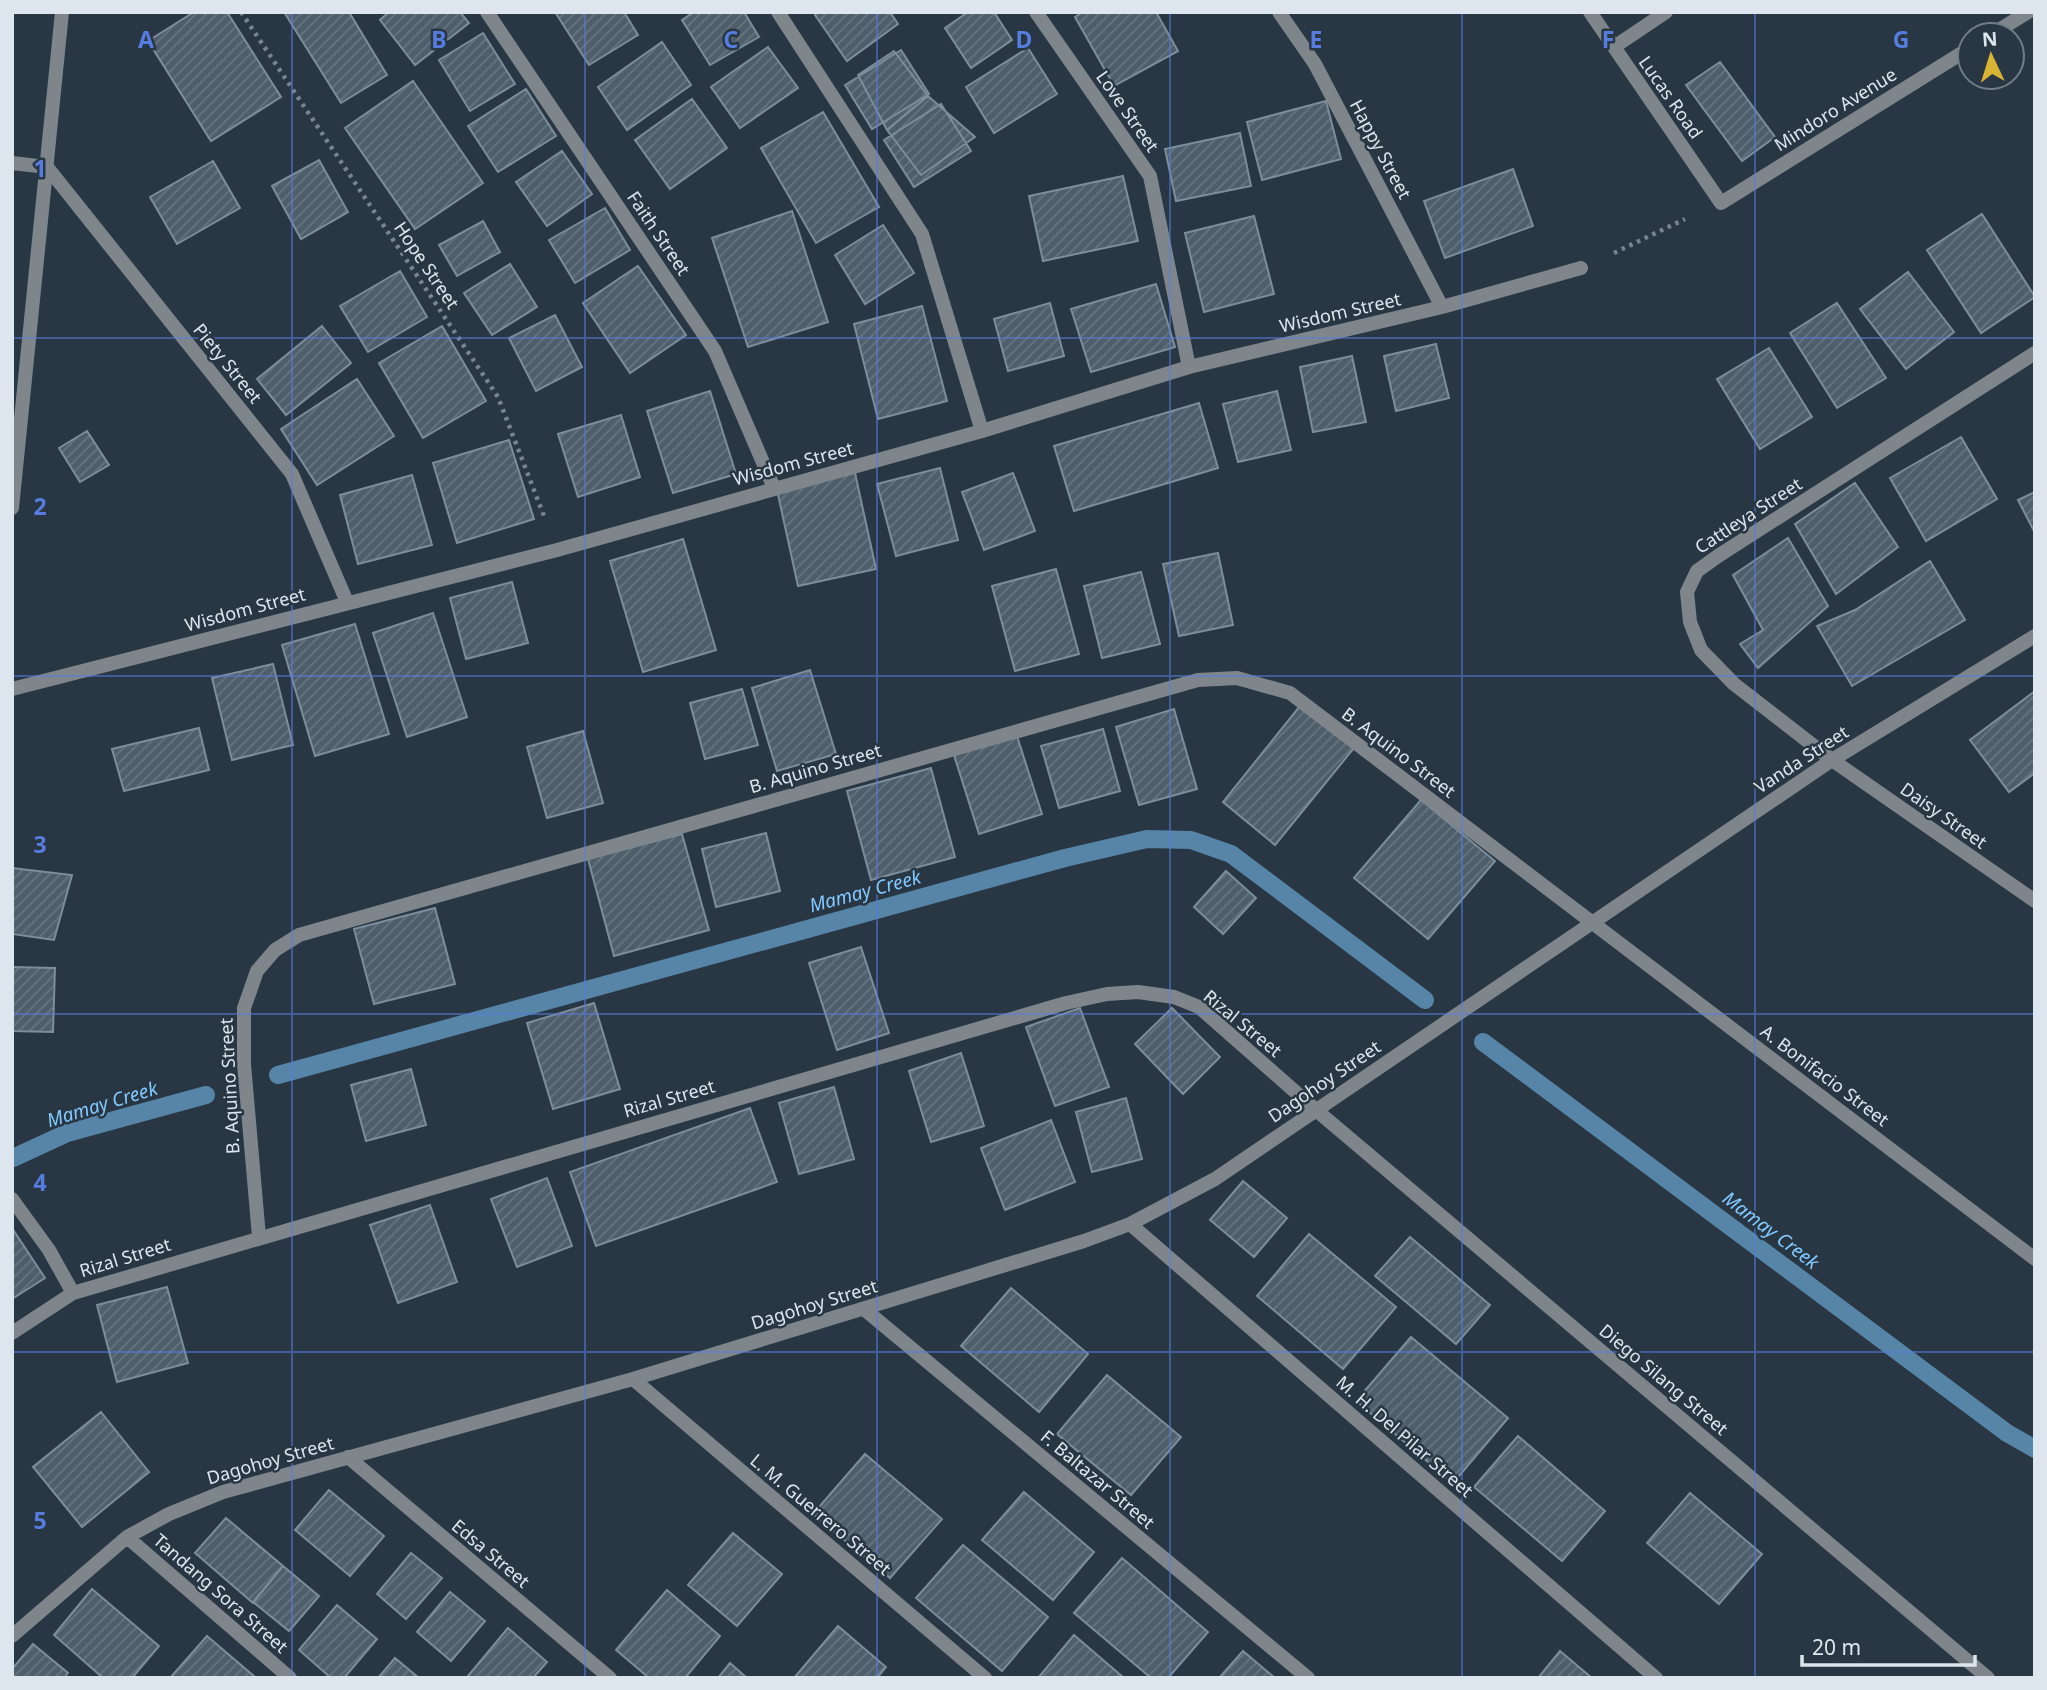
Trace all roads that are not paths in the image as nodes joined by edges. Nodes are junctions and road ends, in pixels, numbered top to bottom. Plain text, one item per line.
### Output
1 (62, 12) edge
2 (487, 12) edge
3 (778, 12) edge
4 (1035, 12) edge
5 (1279, 12) edge
6 (1590, 12) edge
7 (1665, 12) edge
8 (1614, 47) junction
9 (1956, 57) edge
10 (12, 163) edge
11 (47, 167) junction
12 (1721, 203) joint
13 (1581, 268) road end
14 (1443, 307) junction
15 (2035, 353) edge
16 (1189, 367) junction
17 (982, 431) junction
18 (774, 488) junction
19 (12, 508) edge
20 (347, 602) junction
21 (2035, 636) edge
22 (12, 689) edge
23 (1832, 760) junction
24 (2035, 901) edge
25 (1593, 922) junction
26 (1316, 1110) junction
27 (12, 1199) edge
28 (1130, 1224) junction
29 (259, 1237) junction
30 (2035, 1259) edge
31 (73, 1293) junction
32 (864, 1309) junction
33 (12, 1333) edge
34 (633, 1379) junction
35 (348, 1457) junction
36 (127, 1537) junction
37 (12, 1636) edge
38 (290, 1678) edge
39 (610, 1678) edge
40 (985, 1678) edge
41 (1308, 1678) edge
42 (1656, 1678) edge
43 (1988, 1678) edge

1 - 11 street
2 - 18 street, Faith Street
3 - 17 street
4 - 16 street, Love Street
5 - 14 street, Happy Street
6 - 8 street, Lucas Road
7 - 8 street
8 - 12 street, Lucas Road
9 - 12 street, Mindoro Avenue
10 - 11 street
11 - 19 street
11 - 20 street, Piety Street
13 - 14 street, Wisdom Street
14 - 16 street, Wisdom Street
15 - 23 street, Cattleya Street
16 - 17 street, Wisdom Street
17 - 18 street, Wisdom Street
18 - 20 street, Wisdom Street
20 - 22 street, Wisdom Street
21 - 23 street, Vanda Street
23 - 24 street, Daisy Street
23 - 25 street, Vanda Street
25 - 26 street, Dagohoy Street
25 - 29 street, B. Aquino Street
25 - 30 street, A. Bonifacio Street
26 - 28 street, Dagohoy Street
26 - 29 street, Rizal Street
26 - 43 street, Diego Silang Street
27 - 31 street
28 - 32 street, Dagohoy Street
28 - 42 street, M. H. Del Pilar Street
29 - 31 street, Rizal Street
31 - 33 street, Rizal Street
32 - 34 street, Dagohoy Street
32 - 41 street, F. Baltazar Street
34 - 35 street, Dagohoy Street
34 - 40 street, L. M. Guerrero Street
35 - 36 street, Dagohoy Street
35 - 39 street, Edsa Street
36 - 37 street, Dagohoy Street
36 - 38 street, Tandang Sora Street

